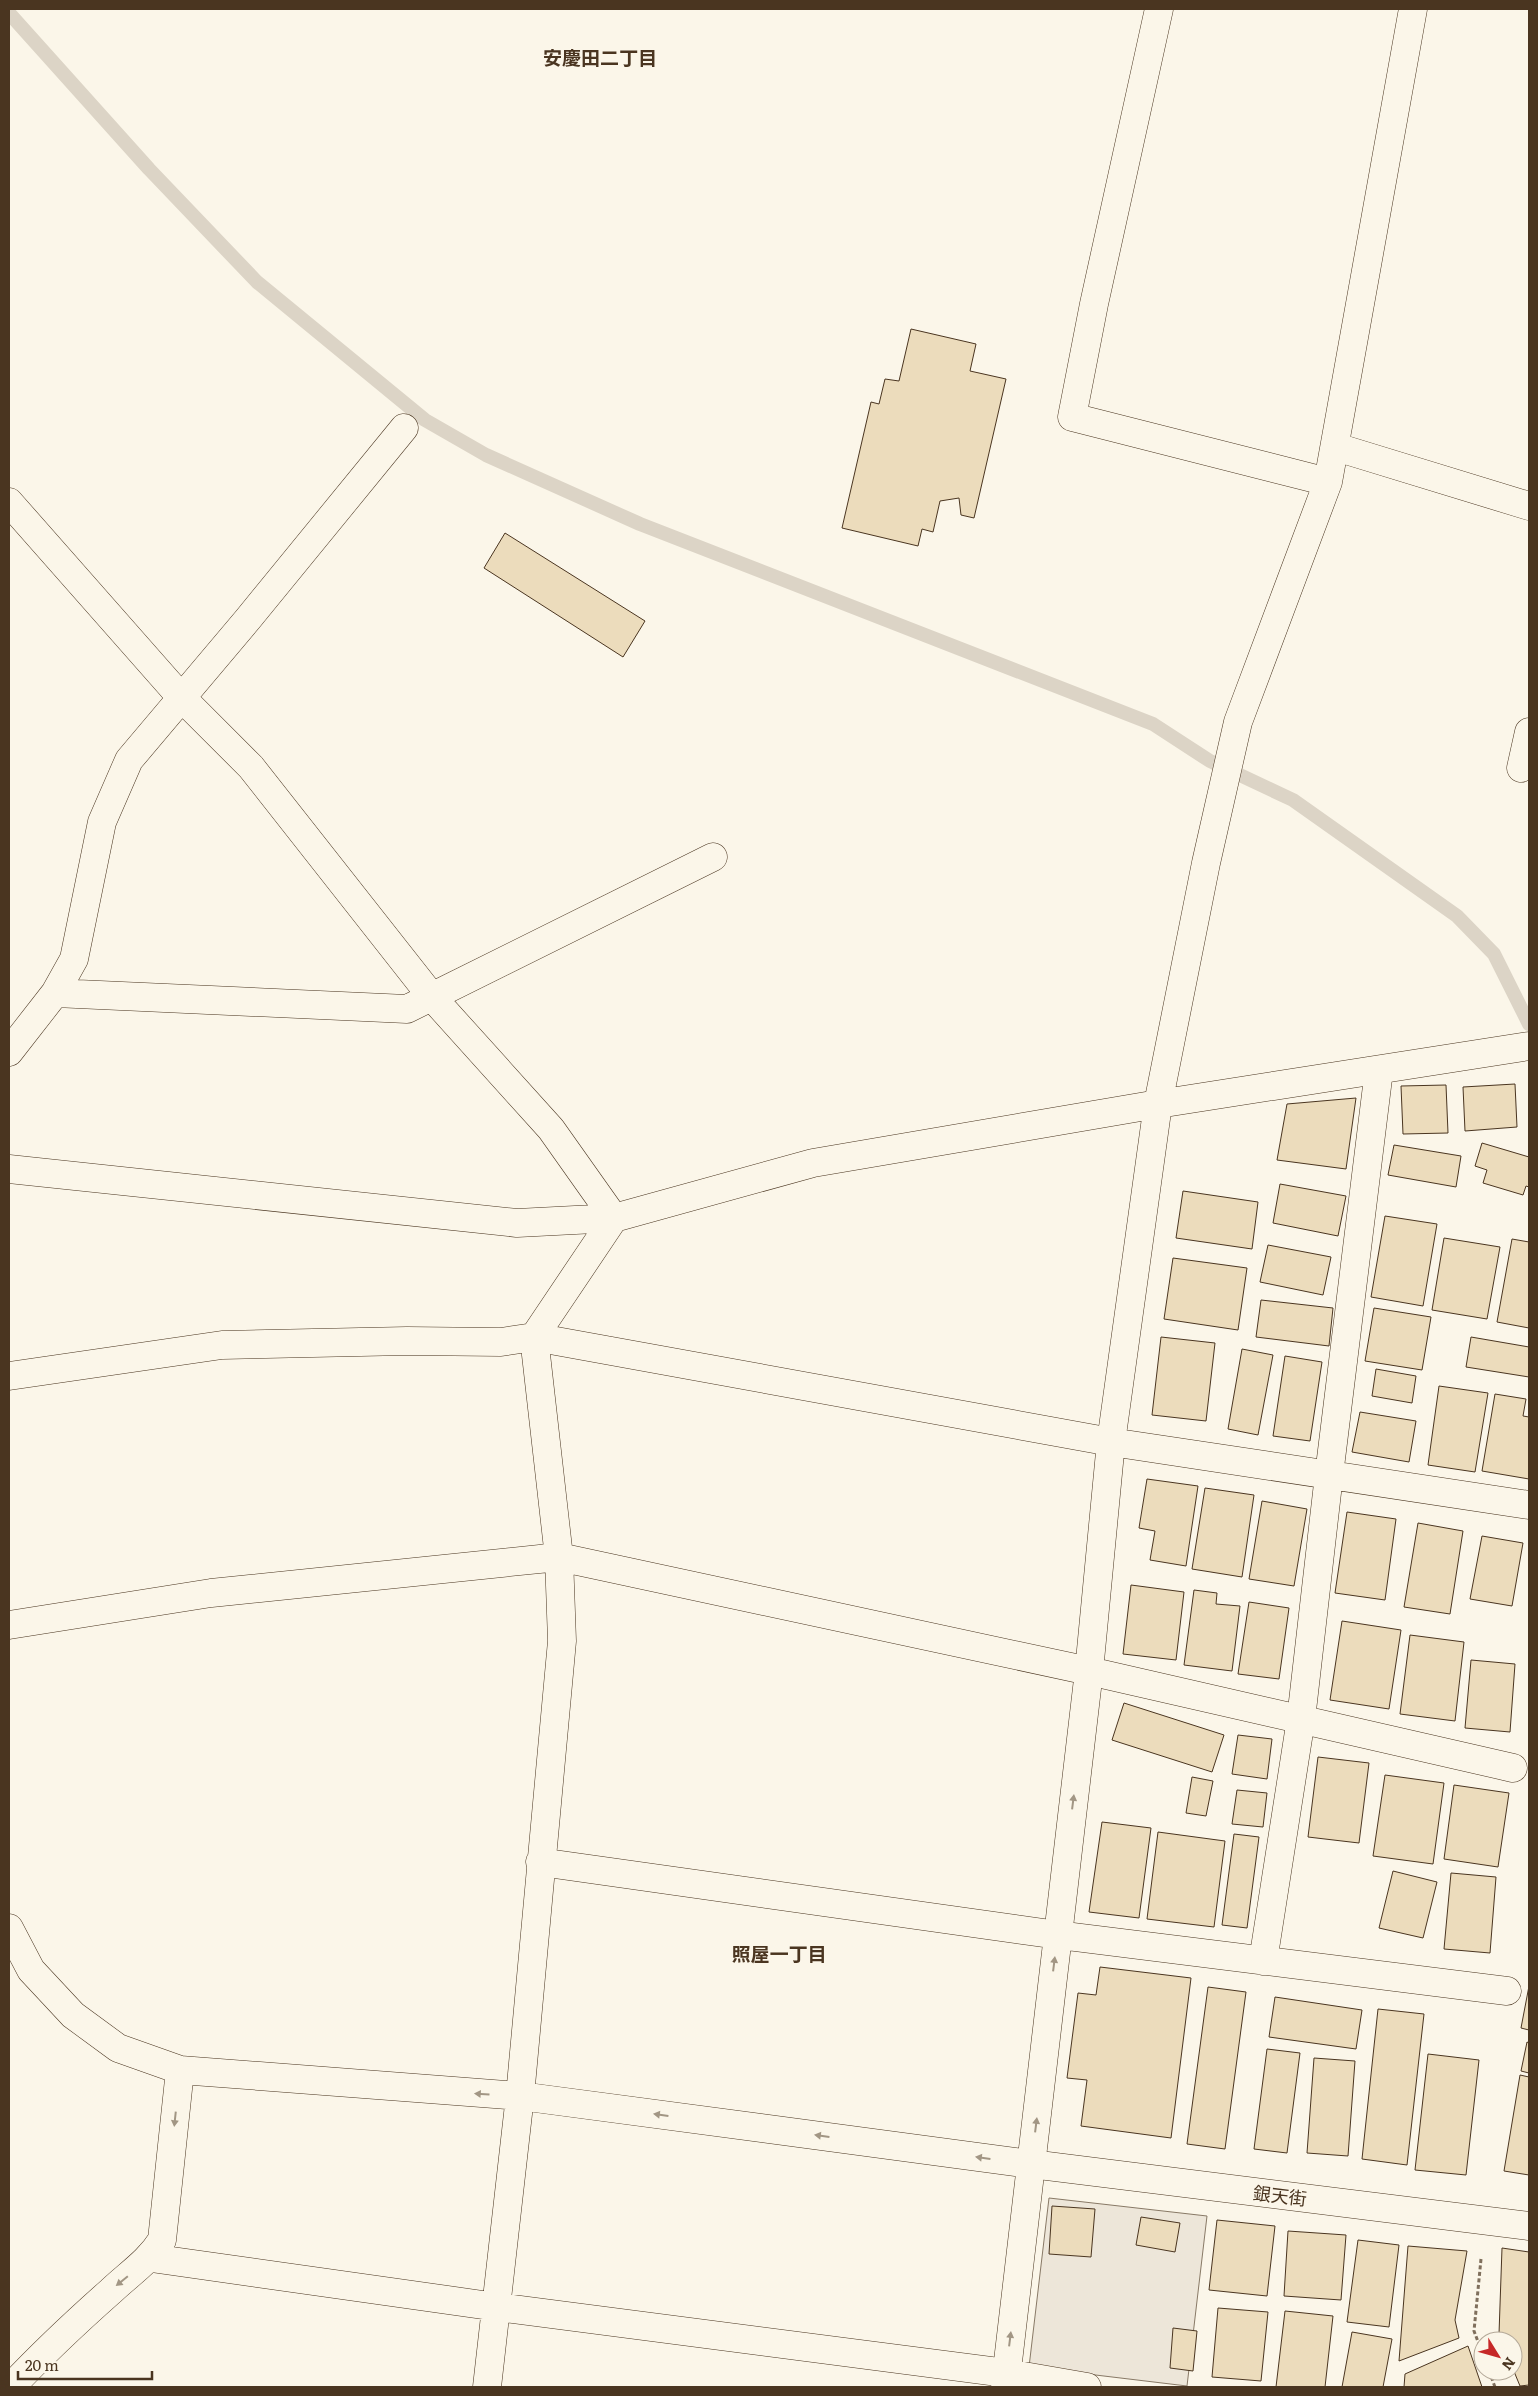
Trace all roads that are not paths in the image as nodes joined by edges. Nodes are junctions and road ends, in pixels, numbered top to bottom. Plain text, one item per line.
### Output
1 (1159, 9) edge
2 (1413, 9) edge
3 (404, 428) dead end
4 (1336, 447) junction
5 (1328, 482) junction
6 (9, 502) edge
7 (1529, 506) edge
8 (180, 696) junction
9 (1529, 732) edge
10 (1529, 766) edge
11 (713, 857) dead end
12 (55, 993) junction
13 (432, 998) junction
14 (1529, 1046) edge
15 (9, 1052) edge
16 (1379, 1070) junction
17 (1158, 1104) junction
18 (9, 1169) edge
19 (614, 1218) junction
20 (534, 1337) junction
21 (9, 1376) edge
22 (1111, 1442) junction
23 (1328, 1475) junction
24 (1529, 1505) edge
25 (559, 1557) junction
26 (9, 1625) edge
27 (1089, 1671) junction
28 (1302, 1720) junction
29 (1513, 1768) dead end
30 (540, 1862) junction
31 (9, 1928) edge
32 (1058, 1935) junction
33 (1263, 1961) junction
34 (1507, 1991) dead end
35 (171, 2067) junction
36 (520, 2096) junction
37 (1031, 2164) junction
38 (1529, 2226) edge
39 (151, 2258) junction
40 (497, 2307) junction
41 (1006, 2380) edge
42 (11, 2387) edge
43 (487, 2387) edge
44 (1087, 2387) edge

1 - 5 street
2 - 4 street
3 - 8 street
4 - 5 street
4 - 7 street
5 - 17 street
6 - 8 street
8 - 12 street
8 - 13 street
9 - 10 street
11 - 13 street
12 - 13 street
12 - 15 street
13 - 19 street
14 - 16 street
16 - 17 street
16 - 23 street
17 - 19 street
17 - 22 street
18 - 19 street
19 - 20 street
20 - 21 street
20 - 22 street
20 - 25 street
22 - 23 street
22 - 27 street
23 - 24 street
23 - 28 street
25 - 26 street
25 - 27 street
25 - 30 street
27 - 28 street
32 -> 27 street
28 - 29 street
28 - 33 street
30 - 32 street
30 - 36 street
31 - 35 street, 銀天街
32 - 33 street
37 -> 32 street
33 - 34 street
36 -> 35 street, 銀天街
35 -> 39 street
37 -> 36 street, 銀天街
36 - 40 street
37 - 38 street, 銀天街
41 -> 37 street
39 - 40 street
39 -> 42 street
40 - 41 street
40 - 43 street
41 - 44 street

